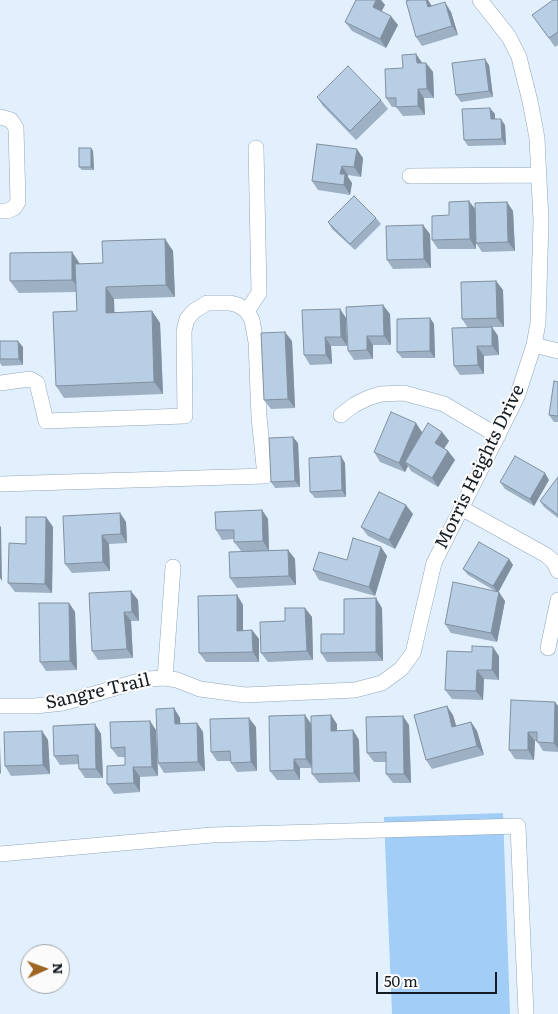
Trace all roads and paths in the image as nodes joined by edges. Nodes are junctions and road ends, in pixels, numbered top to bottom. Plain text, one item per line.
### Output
1 (480, 0) edge
2 (0, 117) edge
3 (256, 148) dead end
4 (539, 175) junction
5 (410, 176) dead end
6 (0, 211) edge
7 (247, 311) junction
8 (534, 345) junction
9 (558, 351) edge
10 (0, 382) edge
11 (341, 415) dead end
12 (498, 436) junction
13 (0, 484) edge
14 (461, 508) junction
15 (173, 567) dead end
16 (558, 571) edge
17 (558, 600) edge
18 (548, 648) dead end
19 (165, 678) junction
20 (0, 706) edge
21 (0, 854) edge
22 (526, 1014) edge

1 - 4 street, Morris Heights Drive
2 - 6 street
3 - 7 street
4 - 5 street
4 - 8 street, Morris Heights Drive
7 - 10 street
7 - 13 street
8 - 9 street
8 - 12 street, Morris Heights Drive
11 - 12 street
12 - 14 street, Morris Heights Drive
14 - 16 street
14 - 19 street, Morris Heights Drive
15 - 19 street
17 - 18 street
19 - 20 street, Sangre Trail
21 - 22 street

